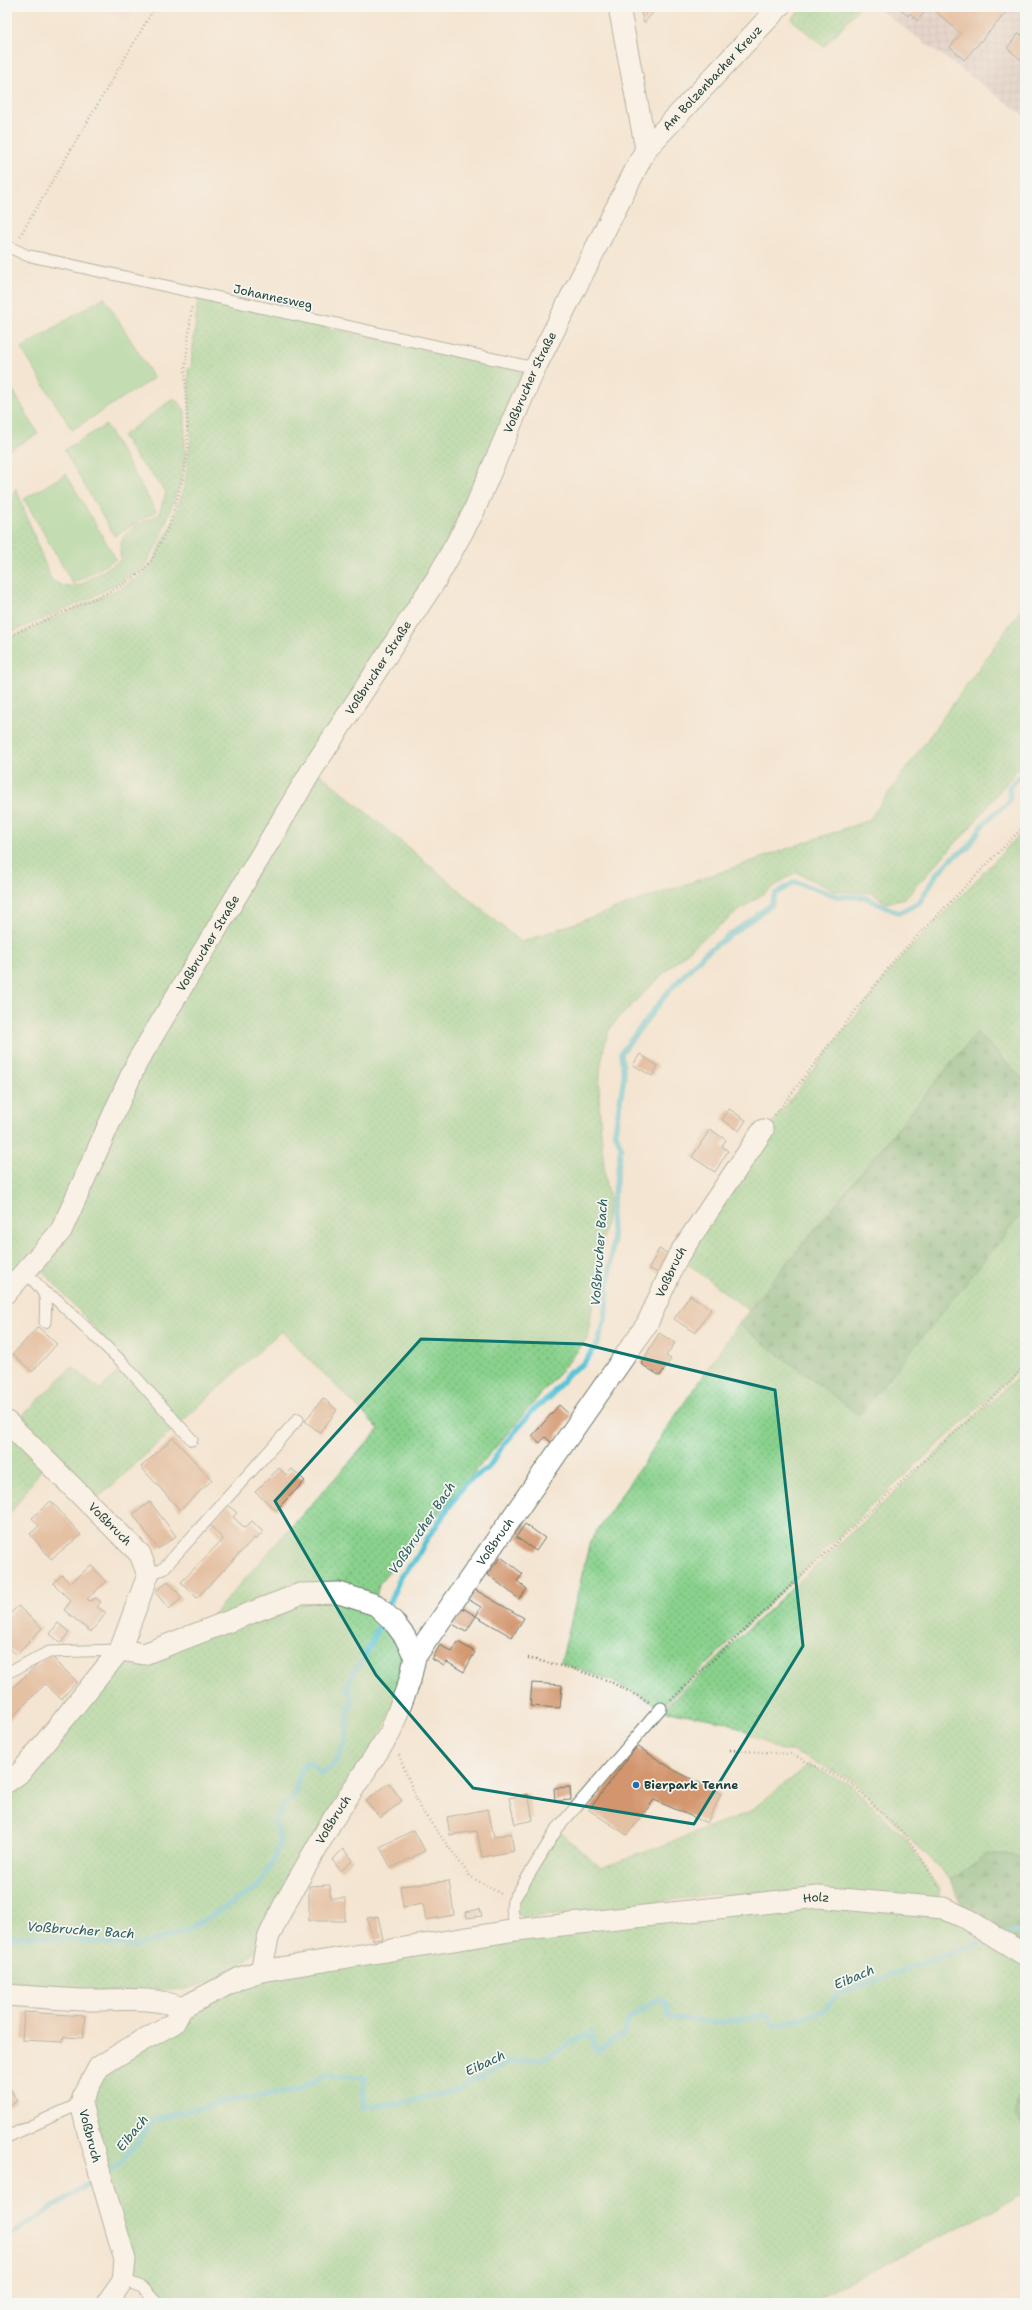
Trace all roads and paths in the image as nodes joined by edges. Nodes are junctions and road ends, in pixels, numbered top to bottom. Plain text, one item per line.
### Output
1 (155, 7) edge
2 (619, 7) edge
3 (779, 7) edge
4 (646, 149) junction
5 (10, 247) edge
6 (193, 293) junction
7 (535, 368) junction
8 (7, 638) edge
9 (1025, 825) edge
10 (763, 1130) joint
11 (25, 1272) junction
12 (7, 1292) edge
13 (45, 1293) junction
14 (45, 1322) dead end
15 (1025, 1365) edge
16 (298, 1419) dead end
17 (7, 1422) edge
18 (192, 1440) dead end
19 (148, 1575) junction
20 (120, 1650) junction
21 (415, 1657) junction
22 (528, 1658) dead end
23 (11, 1671) dead end
24 (661, 1708) junction
25 (390, 1733) junction
26 (730, 1750) dead end
27 (7, 1782) edge
28 (513, 1901) junction
29 (943, 1908) junction
30 (594, 1922) joint
31 (516, 1930) junction
32 (1018, 1950) edge
33 (261, 1971) junction
34 (7, 1996) edge
35 (182, 2008) junction
36 (81, 2103) junction
37 (7, 2137) edge
38 (123, 2280) junction
39 (107, 2303) edge
40 (157, 2303) edge

1 - 5 path
2 - 4 street
3 - 4 street, Am Bolzenbacher Kreuz
4 - 7 street, Voßbrucher Straße
5 - 6 lane, Johannesweg
6 - 7 lane, Johannesweg
6 - 8 path
7 - 11 street, Voßbrucher Straße
9 - 10 path
10 - 21 street, Voßbruch
11 - 12 street, Voßbrucher Straße
11 - 13 lane
13 - 14 lane
13 - 18 lane
15 - 24 path
16 - 19 lane
17 - 19 street, Voßbruch
19 - 20 street
20 - 21 street
20 - 23 lane
20 - 27 street
21 - 25 street, Voßbruch
22 - 24 path
24 - 28 lane
25 - 28 path
25 - 33 street, Voßbruch
26 - 29 path
28 - 31 lane
29 - 30 street, Holz
29 - 32 street, Holz
30 - 31 street, Voßbruch
31 - 33 street, Voßbruch
33 - 35 street, Voßbruch
34 - 35 street
35 - 36 street, Voßbruch
36 - 37 lane
36 - 38 street, Voßbruch
38 - 39 street, Voßbruch
38 - 40 lane

